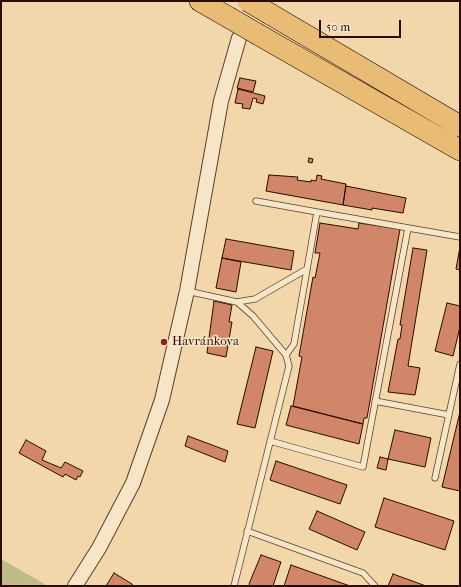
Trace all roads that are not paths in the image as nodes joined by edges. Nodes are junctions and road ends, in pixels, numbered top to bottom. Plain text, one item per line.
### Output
1 (200, 1) edge
2 (248, 1) edge
3 (239, 38) dead end
4 (460, 126) edge
5 (460, 150) edge
6 (256, 201) dead end
7 (317, 212) junction
8 (408, 228) junction
9 (460, 237) edge
10 (307, 269) junction
11 (187, 291) junction
12 (237, 302) junction
13 (286, 355) junction
14 (460, 364) edge
15 (458, 379) edge
16 (375, 401) junction
17 (449, 415) junction
18 (270, 441) junction
19 (435, 478) dead end
20 (247, 531) junction
21 (75, 586) edge
22 (234, 586) edge
23 (375, 586) edge

1 - 5 highway, bridge
2 - 4 highway, bridge
3 - 11 street
6 - 7 lane
7 - 8 lane
7 - 10 lane
8 - 9 lane
8 - 16 lane
10 - 12 lane
10 - 13 lane
11 - 12 lane
11 - 21 street
12 - 13 lane
13 - 18 lane
14 - 15 lane
15 - 17 lane
16 - 17 lane
16 - 18 lane
17 - 19 lane
18 - 20 lane
20 - 22 lane
20 - 23 lane

